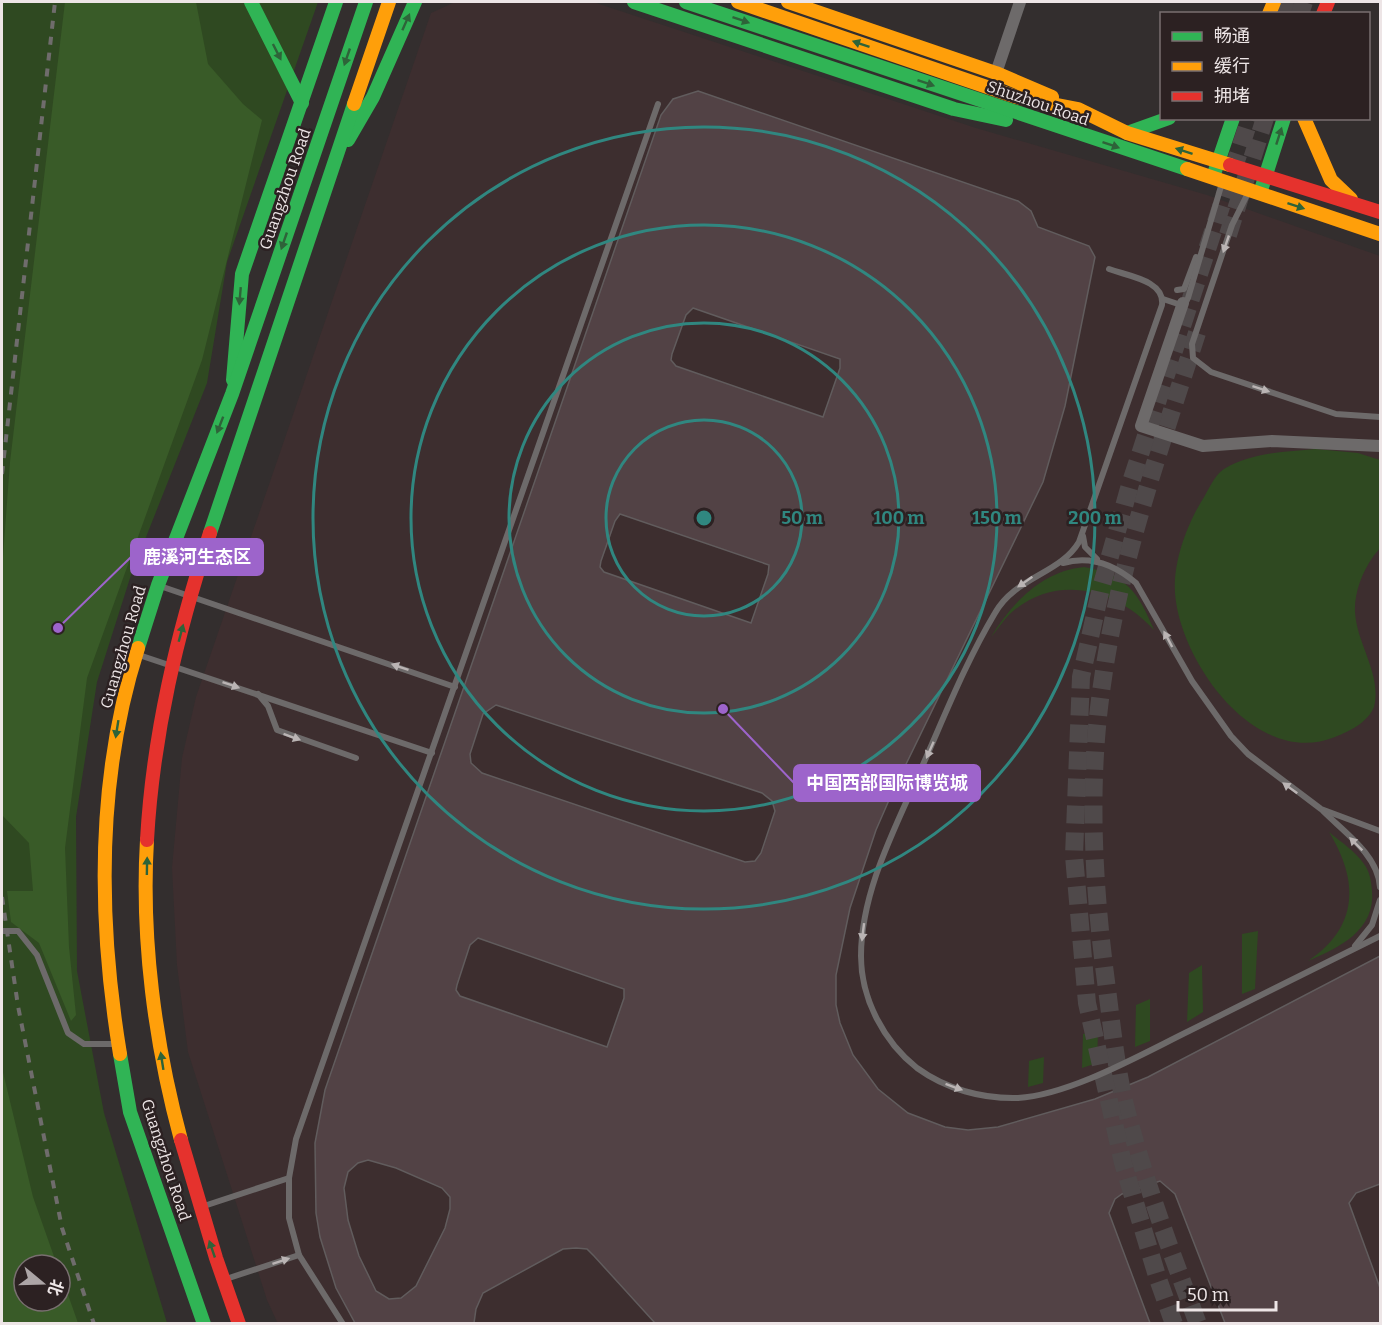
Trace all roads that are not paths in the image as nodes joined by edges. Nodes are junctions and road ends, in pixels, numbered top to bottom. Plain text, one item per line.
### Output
1 (251, 2) edge
2 (336, 2) edge
3 (366, 2) edge
4 (389, 2) edge
5 (415, 2) edge
6 (634, 2) edge
7 (686, 2) edge
8 (738, 2) edge
9 (788, 2) edge
10 (1020, 2) edge
11 (996, 73) junction
12 (302, 103) junction
13 (658, 104) dead end
14 (1078, 110) junction
15 (1163, 120) edge
16 (1232, 120) edge
17 (1283, 120) edge
18 (1305, 120) edge
19 (1075, 133) junction
20 (1127, 133) junction
21 (1218, 163) junction
22 (333, 168) junction
23 (1266, 176) junction
24 (1217, 180) junction
25 (1254, 193) junction
26 (1354, 203) junction
27 (1380, 212) edge
28 (1380, 234) edge
29 (1202, 246) junction
30 (1109, 269) dead end
31 (1178, 290) dead end
32 (1163, 299) junction
33 (1183, 303) junction
34 (232, 394) junction
35 (1380, 417) edge
36 (1380, 446) edge
37 (1083, 532) junction
38 (1104, 563) junction
39 (1059, 564) junction
40 (158, 585) junction
41 (191, 595) junction
42 (136, 654) junction
43 (172, 664) junction
44 (455, 687) junction
45 (258, 694) junction
46 (432, 753) junction
47 (356, 758) dead end
48 (1321, 809) junction
49 (1380, 831) edge
50 (1380, 887) edge
51 (1380, 900) edge
52 (2, 931) edge
53 (1380, 936) edge
54 (1350, 951) junction
55 (118, 1044) junction
56 (289, 1178) junction
57 (199, 1208) junction
58 (299, 1255) junction
59 (222, 1280) junction
60 (204, 1323) edge
61 (239, 1323) edge
62 (343, 1323) edge

1 -> 12 main road
2 - 12 main road
3 -> 34 main road, Guangzhou Road
4 - 22 main road, Guangzhou Road
22 -> 5 main road
6 - 19 main road
7 -> 19 main road, Shuzhou Road
14 -> 8 main road, Shuzhou Road
9 - 11 main road
10 - 11 street
11 - 14 main road
12 -> 34 main road
13 - 44 lane
14 - 20 main road, Shuzhou Road
15 - 20 main road
16 - 21 main road
23 -> 17 main road
18 - 26 main road
19 -> 24 main road, Shuzhou Road
21 -> 20 main road, Shuzhou Road
21 - 23 main road, Shuzhou Road
21 - 24 main road
22 - 41 main road, Guangzhou Road
23 - 25 main road
23 - 26 main road, Shuzhou Road
24 - 25 main road, Shuzhou Road
24 - 29 lane
25 -> 28 main road, Shuzhou Road
25 -> 35 lane
26 - 27 main road, Shuzhou Road
29 - 31 lane
29 - 33 lane
30 - 32 lane
32 - 33 lane
32 - 37 lane
33 - 36 street
34 -> 40 main road, Guangzhou Road
37 - 38 lane
37 - 39 lane
38 - 39 lane
48 -> 38 lane
39 -> 54 lane
40 - 41 lane
40 - 42 main road, Guangzhou Road
43 -> 41 main road, Guangzhou Road
44 -> 41 lane
42 - 43 lane
42 -> 55 main road, Guangzhou Road
43 -> 45 lane
57 -> 43 main road, Guangzhou Road
44 - 46 lane
45 - 46 lane
45 -> 47 lane
46 - 56 lane
48 - 49 lane
50 -> 48 lane
51 - 54 lane
52 - 55 lane
53 - 54 lane
55 - 60 main road, Guangzhou Road
56 - 57 lane
56 - 58 lane
59 -> 57 main road, Guangzhou Road
59 -> 58 lane
58 - 62 lane
59 - 61 main road, Guangzhou Road

